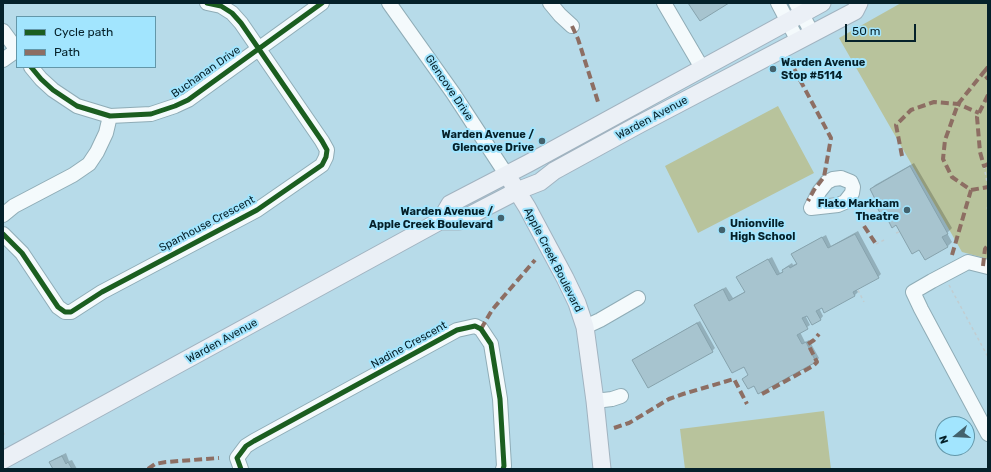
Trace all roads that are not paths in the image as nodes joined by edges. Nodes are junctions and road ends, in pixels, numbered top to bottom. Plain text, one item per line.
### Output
1 (207, 3) edge
2 (322, 3) edge
3 (389, 3) edge
4 (550, 3) edge
5 (664, 3) edge
6 (778, 3) edge
7 (822, 3) edge
8 (859, 3) edge
9 (795, 13) edge
10 (572, 26) dead end
11 (3, 31) edge
12 (805, 37) junction
13 (259, 48) junction
14 (16, 49) edge
15 (16, 51) edge
16 (3, 60) edge
17 (32, 68) edge
18 (702, 68) junction
19 (110, 116) junction
20 (506, 174) junction
21 (517, 191) junction
22 (3, 215) edge
23 (440, 220) junction
24 (3, 234) edge
25 (988, 267) edge
26 (638, 298) dead end
27 (585, 327) junction
28 (622, 396) dead end
29 (595, 401) junction
30 (988, 434) edge
31 (3, 460) edge
32 (242, 469) edge
33 (503, 469) edge
34 (602, 469) edge

1 - 13 street
2 - 13 street, Buchanan Drive
3 - 20 street, Glencove Drive
4 - 10 street
5 - 18 street
6 - 9 street
7 - 9 main road, Warden Avenue
8 - 12 main road, Warden Avenue
9 - 12 street
9 - 18 main road, Warden Avenue
11 - 14 street
12 - 21 main road, Warden Avenue
13 - 19 street, Buchanan Drive
13 - 24 street, Spanhouse Crescent
15 - 16 street
17 - 19 street, Buchanan Drive
18 - 20 main road, Warden Avenue
19 - 22 street
20 - 21 main road, Apple Creek Boulevard
20 - 23 main road, Warden Avenue
21 - 23 main road, Warden Avenue
21 - 27 main road, Apple Creek Boulevard
23 - 31 main road, Warden Avenue
25 - 30 street
26 - 27 street
27 - 29 main road, Apple Creek Boulevard
28 - 29 street
29 - 34 main road, Apple Creek Boulevard
32 - 33 street, Nadine Crescent

